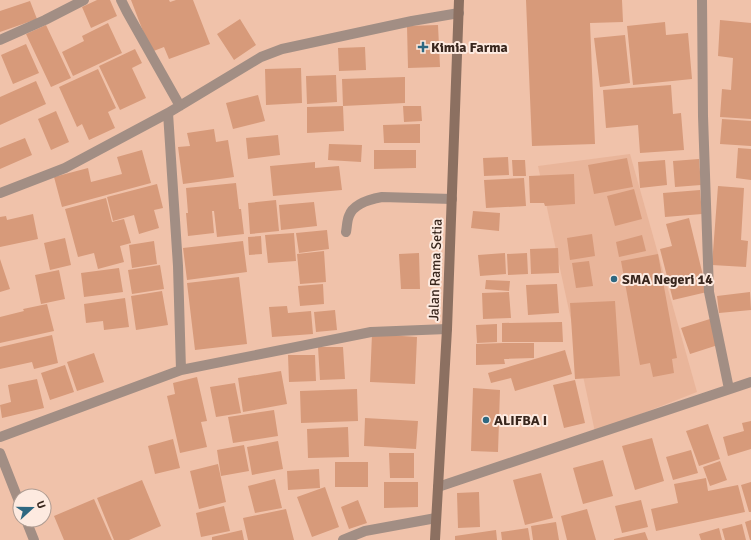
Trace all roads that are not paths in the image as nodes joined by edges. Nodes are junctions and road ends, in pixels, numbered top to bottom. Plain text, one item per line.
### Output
1 (84, 0) edge
2 (121, 0) edge
3 (459, 0) edge
4 (702, 0) edge
5 (459, 13) junction
6 (0, 40) edge
7 (180, 106) junction
8 (168, 112) junction
9 (0, 192) edge
10 (452, 199) junction
11 (346, 232) dead end
12 (447, 329) junction
13 (182, 370) junction
14 (751, 382) edge
15 (729, 390) junction
16 (0, 437) edge
17 (0, 454) edge
18 (438, 487) junction
19 (14, 488) edge
20 (436, 518) junction
21 (29, 528) edge
22 (34, 540) edge
23 (343, 540) edge
24 (435, 540) edge

1 - 6 street
2 - 7 street
3 - 5 street, Jalan Rama Setia
4 - 15 street
5 - 7 street
5 - 10 street, Jalan Rama Setia
7 - 8 street
8 - 9 street
8 - 13 street
10 - 11 street
10 - 12 street, Jalan Rama Setia
12 - 13 street
12 - 18 street, Jalan Rama Setia
13 - 16 street
14 - 15 street
15 - 18 street
17 - 19 street
18 - 20 street, Jalan Rama Setia
20 - 23 street
20 - 24 street, Jalan Rama Setia
21 - 22 street

